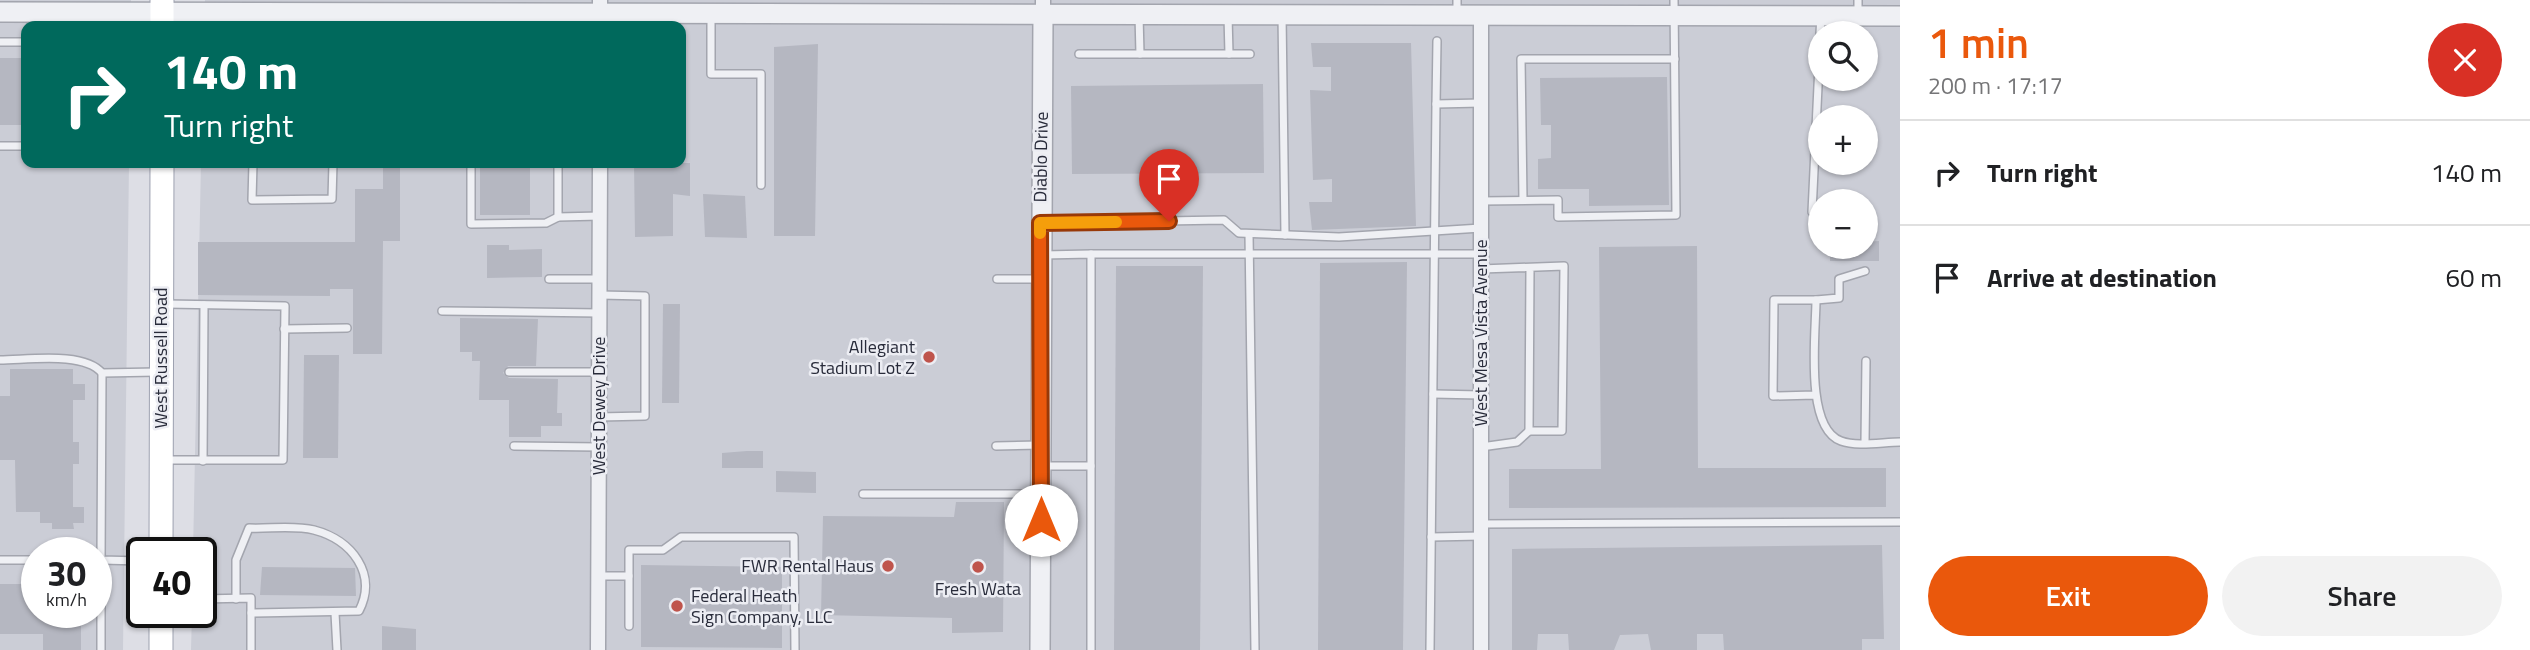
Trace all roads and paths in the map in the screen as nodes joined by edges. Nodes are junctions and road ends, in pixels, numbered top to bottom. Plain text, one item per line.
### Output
1 (433, 7) edge
2 (649, 7) edge
3 (1043, 7) edge
4 (1457, 8) edge
5 (1674, 8) edge
6 (1858, 8) edge
7 (0, 12) edge
8 (1274, 12) junction
9 (162, 13) edge
10 (328, 13) edge
11 (600, 13) edge
12 (711, 14) junction
13 (1139, 15) junction
14 (1228, 15) junction
15 (1481, 15) junction
16 (1900, 16) edge
17 (405, 20) edge
18 (1828, 21) edge
19 (1808, 23) edge
20 (1437, 41) dead end
21 (0, 42) edge
22 (21, 42) edge
23 (1079, 54) dead end
24 (1140, 54) junction
25 (1229, 54) junction
26 (1250, 54) dead end
27 (1675, 59) junction
28 (1818, 91) edge
29 (1481, 103) junction
30 (1436, 104) junction
31 (0, 146) edge
32 (21, 146) edge
33 (162, 168) edge
34 (254, 168) edge
35 (333, 168) edge
36 (471, 168) edge
37 (558, 168) edge
38 (600, 168) edge
39 (761, 185) dead end
40 (1813, 189) edge
41 (1523, 200) junction
42 (1481, 201) junction
43 (600, 216) junction
44 (558, 217) junction
45 (1040, 223) junction
46 (1481, 228) junction
47 (1435, 231) junction
48 (1249, 234) junction
49 (1286, 235) junction
50 (1091, 254) junction
51 (1249, 254) junction
52 (1481, 254) junction
53 (1040, 255) junction
54 (1434, 255) junction
55 (1530, 268) junction
56 (1481, 270) junction
57 (1865, 271) dead end
58 (549, 279) dead end
59 (599, 279) junction
60 (997, 279) dead end
61 (1040, 279) junction
62 (599, 295) junction
63 (1816, 300) junction
64 (161, 304) junction
65 (204, 305) junction
66 (442, 311) dead end
67 (599, 313) junction
68 (347, 328) dead end
69 (284, 329) junction
70 (0, 360) edge
71 (1866, 361) dead end
72 (161, 372) junction
73 (509, 372) dead end
74 (599, 372) junction
75 (102, 373) junction
76 (1433, 394) junction
77 (1481, 395) junction
78 (1815, 396) junction
79 (599, 417) junction
80 (1529, 431) junction
81 (1865, 442) junction
82 (1900, 442) edge
83 (1040, 445) junction
84 (514, 446) dead end
85 (996, 446) dead end
86 (599, 447) junction
87 (1481, 447) junction
88 (161, 460) junction
89 (203, 461) junction
90 (1040, 466) junction
91 (1091, 466) junction
92 (863, 494) dead end
93 (1041, 494) junction
94 (1900, 522) edge
95 (1481, 530) junction
96 (99, 537) edge
97 (161, 537) edge
98 (1431, 537) junction
99 (0, 560) edge
100 (21, 560) edge
101 (599, 576) junction
102 (629, 576) junction
103 (217, 599) edge
104 (236, 599) junction
105 (251, 613) junction
106 (335, 613) junction
107 (629, 626) dead end
108 (101, 628) edge
109 (161, 628) edge
110 (101, 650) edge
111 (161, 650) edge
112 (250, 650) edge
113 (337, 650) edge
114 (598, 650) edge
115 (794, 650) edge
116 (1040, 650) edge
117 (1091, 650) edge
118 (1255, 650) edge
119 (1430, 650) edge
120 (1481, 650) edge

1 - 11 street
1 - 17 street
2 - 11 street
2 - 12 street
3 - 12 street
3 - 13 street
3 - 45 street, Diablo Drive
4 - 8 street
4 - 15 street
5 - 15 street
5 - 19 street
5 - 27 lane
6 - 16 street
6 - 18 street
7 - 9 street
8 - 14 street
8 - 49 lane
9 - 10 street
10 - 17 street
12 - 39 lane
13 - 14 street
13 - 24 lane
14 - 25 lane
15 - 29 street, West Mesa Vista Avenue
20 - 30 lane
21 - 22 lane
23 - 24 lane
24 - 25 lane
25 - 26 lane
27 - 41 lane
27 - 41 lane
28 - 40 lane
29 - 30 lane
29 - 42 street, West Mesa Vista Avenue
30 - 47 lane
31 - 32 lane
33 - 64 main road, West Russell Road
34 - 35 lane
36 - 44 lane
37 - 44 lane
38 - 43 street, West Dewey Drive
41 - 42 lane
42 - 46 street, West Mesa Vista Avenue
43 - 44 lane
43 - 59 street, West Dewey Drive
45 - 48 lane
45 - 53 street, Diablo Drive
46 - 47 lane
46 - 52 street, West Mesa Vista Avenue
47 - 49 lane
47 - 54 lane
48 - 49 lane
48 - 51 lane
50 - 51 lane
50 - 53 lane
50 - 91 lane
51 - 54 lane
51 - 118 lane
52 - 54 lane
52 - 56 street, West Mesa Vista Avenue
53 - 61 street, Diablo Drive
54 - 76 lane
55 - 56 lane
55 - 80 lane
55 - 80 lane
56 - 77 street, West Mesa Vista Avenue
57 - 63 lane
58 - 59 lane
59 - 62 street, West Dewey Drive
60 - 61 lane
61 - 83 street, Diablo Drive
62 - 67 street, West Dewey Drive
62 - 79 lane
63 - 78 lane
63 - 78 lane
64 - 65 lane
64 - 72 main road, West Russell Road
65 - 69 lane
65 - 89 lane
66 - 67 lane
67 - 74 street, West Dewey Drive
68 - 69 lane
69 - 89 lane
70 - 75 lane
71 - 81 lane
72 - 75 lane
72 - 88 main road, West Russell Road
73 - 74 lane
74 - 79 street, West Dewey Drive
75 - 96 lane
76 - 77 lane
76 - 98 lane
77 - 87 street, West Mesa Vista Avenue
78 - 81 lane
79 - 86 street, West Dewey Drive
80 - 87 lane
81 - 82 lane
83 - 85 lane
83 - 90 street, Diablo Drive
84 - 86 lane
86 - 101 street, West Dewey Drive
87 - 95 street, West Mesa Vista Avenue
88 - 89 lane
88 - 97 main road, West Russell Road
90 - 91 lane
90 - 93 street, Diablo Drive
91 - 117 lane
92 - 93 lane
93 - 116 street, Diablo Drive
94 - 95 lane
95 - 98 lane
95 - 120 street, West Mesa Vista Avenue
98 - 119 lane
99 - 100 lane
101 - 102 lane
101 - 114 street, West Dewey Drive
102 - 107 lane
102 - 115 lane
103 - 104 lane
104 - 105 lane
104 - 106 lane
105 - 106 lane
105 - 112 lane
106 - 113 lane
108 - 110 lane
109 - 111 main road

